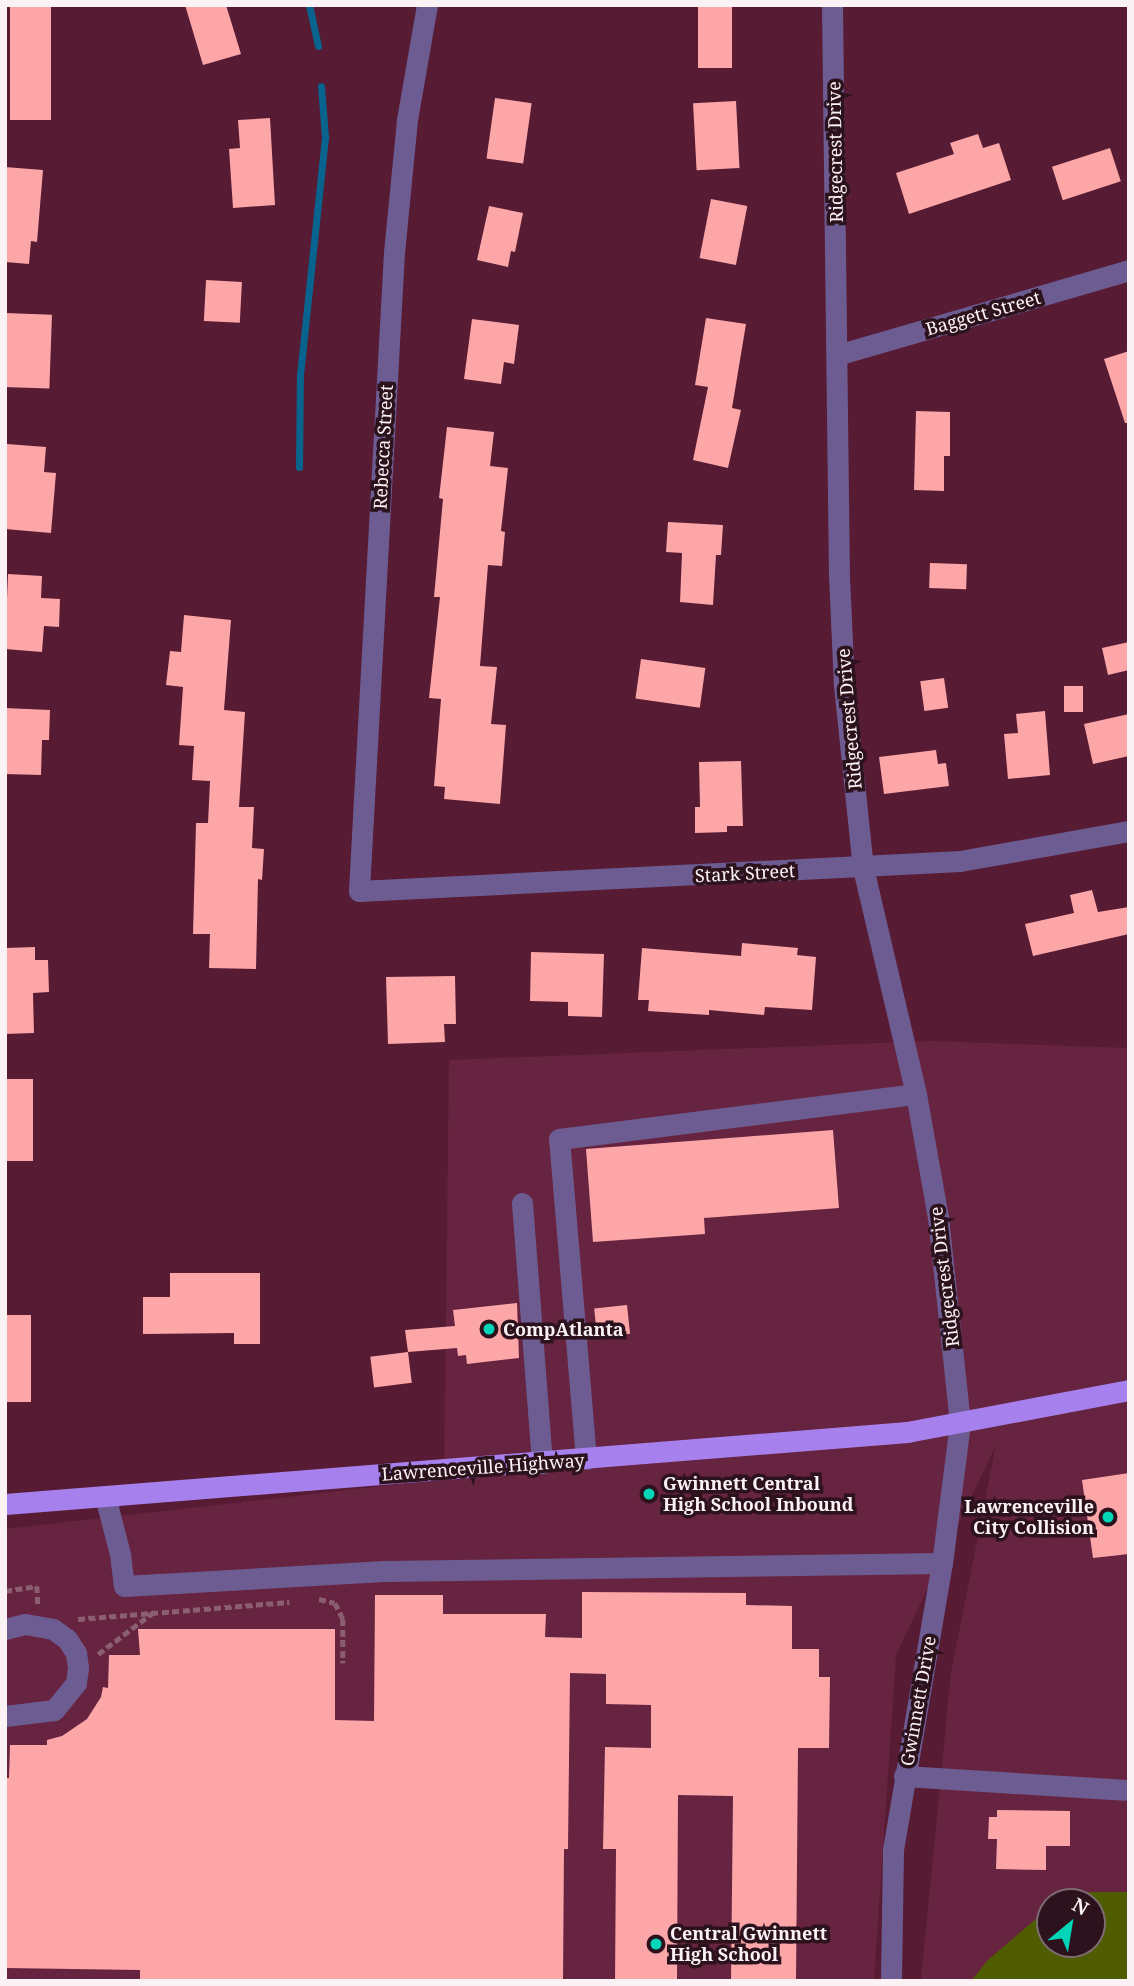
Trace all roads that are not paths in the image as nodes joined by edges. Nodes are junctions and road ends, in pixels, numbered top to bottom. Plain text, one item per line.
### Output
1 (427, 5) edge
2 (832, 5) edge
3 (1129, 270) edge
4 (838, 355) junction
5 (1129, 831) edge
6 (863, 868) junction
7 (359, 891) joint
8 (916, 1094) junction
9 (522, 1203) dead end
10 (1129, 1390) edge
11 (960, 1423) junction
12 (586, 1460) junction
13 (542, 1463) junction
14 (105, 1496) junction
15 (5, 1504) edge
16 (942, 1563) junction
17 (5, 1629) edge
18 (5, 1716) edge
19 (904, 1776) junction
20 (1124, 1790) dead end
21 (891, 1981) edge

1 - 7 street, Rebecca Street
2 - 4 street, Ridgecrest Drive
3 - 4 street, Baggett Street
4 - 6 street, Ridgecrest Drive
5 - 6 street, Stark Street
6 - 7 street, Stark Street
6 - 8 street, Ridgecrest Drive
8 - 11 street, Ridgecrest Drive
8 - 12 street
9 - 13 street
10 - 11 main road, Lawrenceville Highway
11 - 12 main road, Lawrenceville Highway
11 - 16 street, Gwinnett Drive
12 - 13 main road, Lawrenceville Highway
13 - 14 main road, Lawrenceville Highway
14 - 15 main road, Lawrenceville Highway
14 - 16 street
16 - 19 street, Gwinnett Drive
17 - 18 street
19 - 20 street
19 - 21 street, Gwinnett Drive

